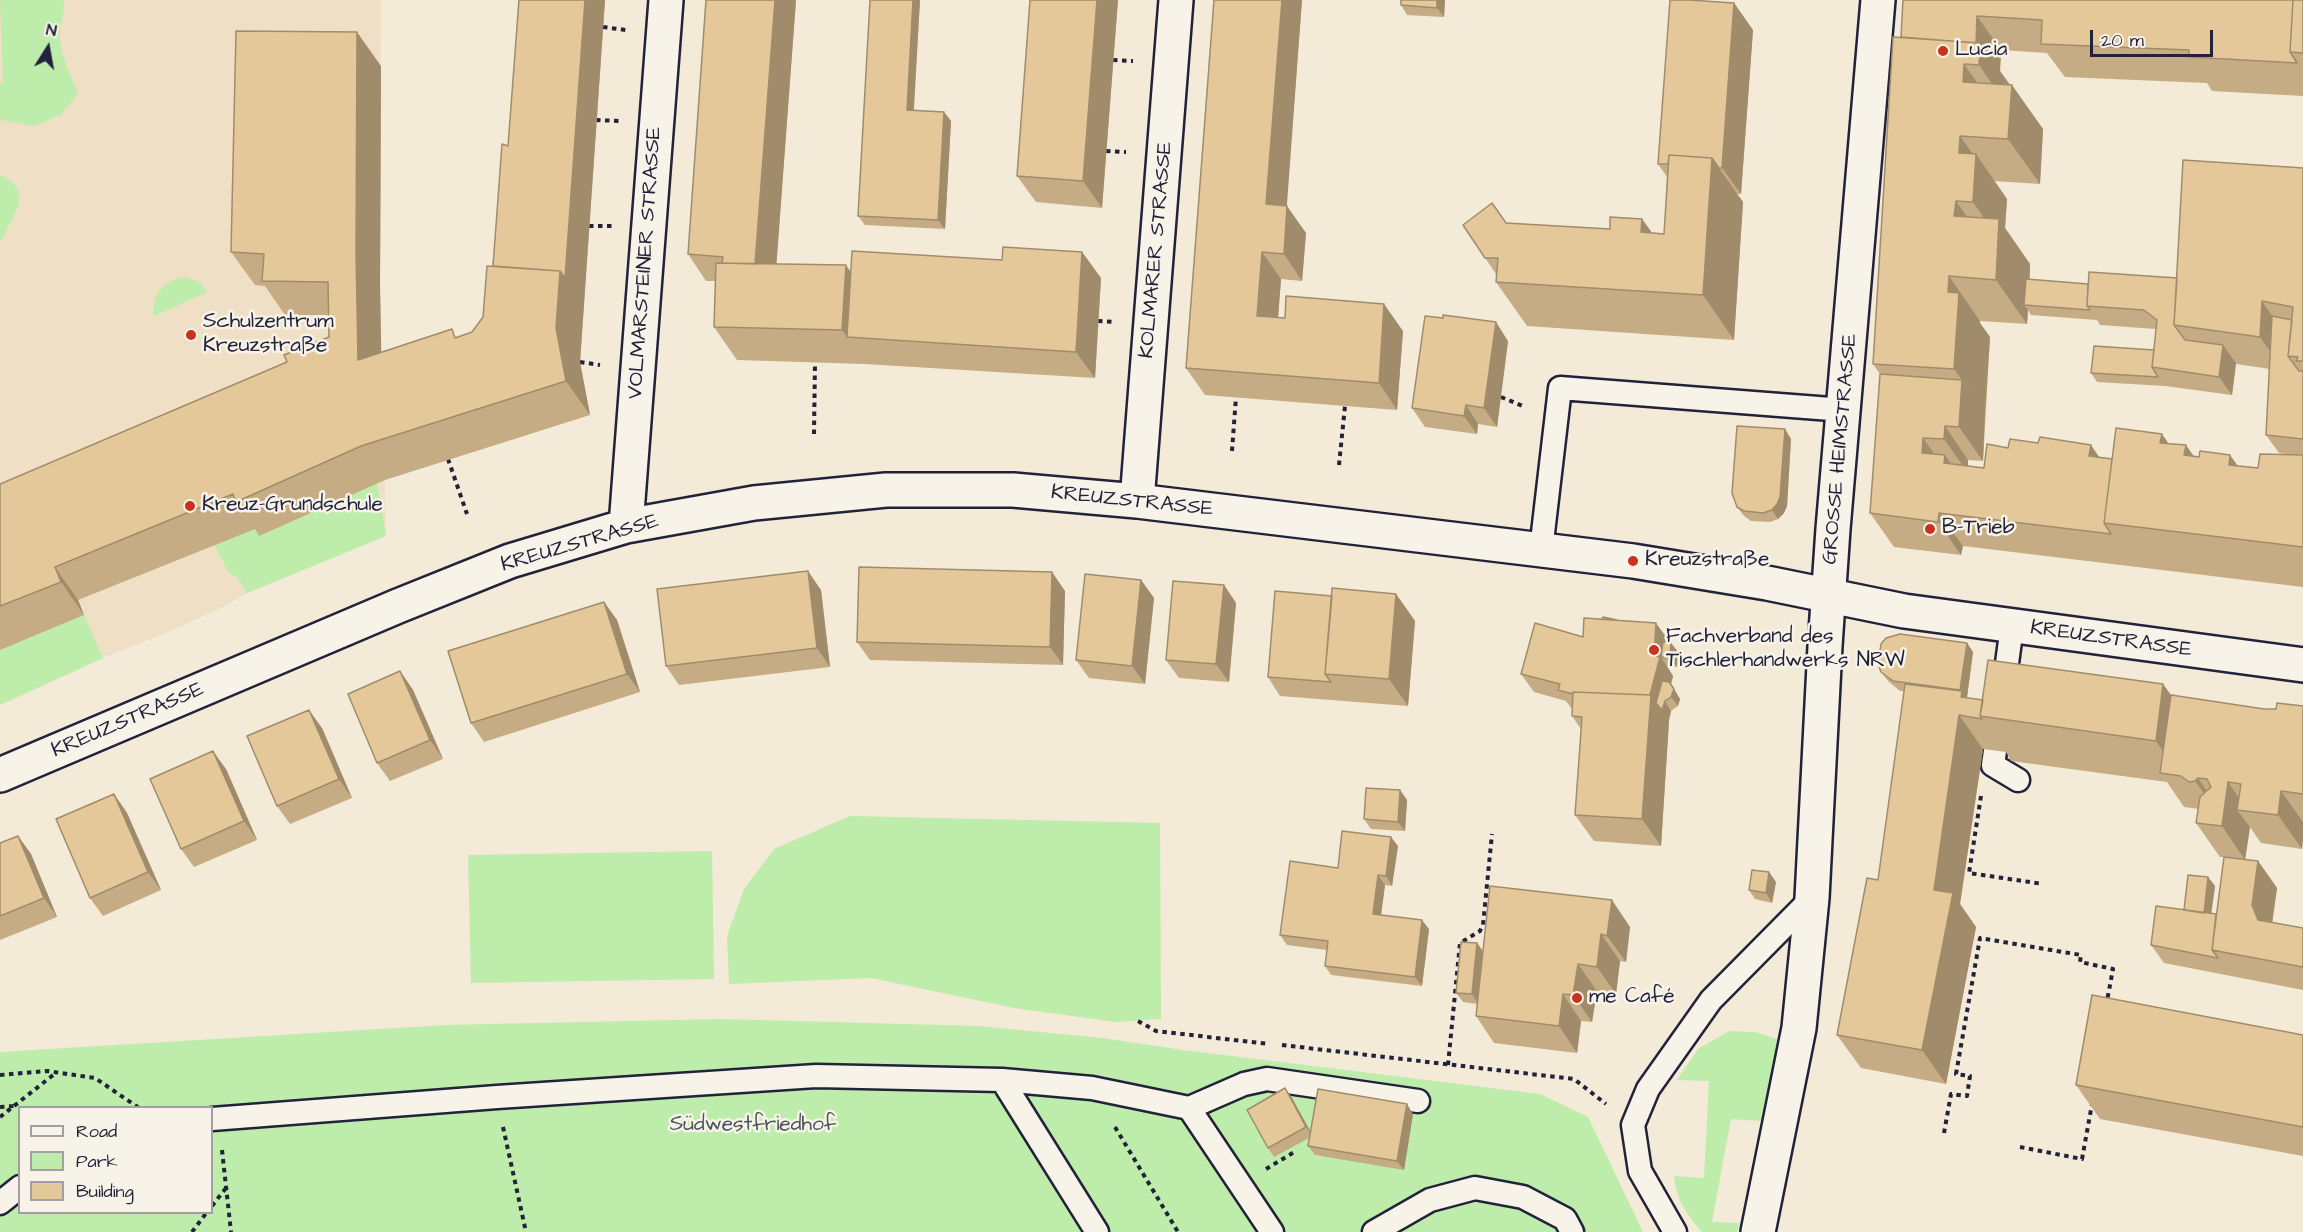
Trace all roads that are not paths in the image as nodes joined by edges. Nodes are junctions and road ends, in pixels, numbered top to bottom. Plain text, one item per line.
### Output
1 (666, 0) edge
2 (1176, 0) edge
3 (1878, 0) edge
4 (1844, 410) junction
5 (1137, 501) junction
6 (626, 526) junction
7 (1542, 550) junction
8 (1829, 595) junction
9 (2012, 626) junction
10 (2303, 665) edge
11 (2000, 711) edge
12 (1994, 758) edge
13 (0, 775) edge
14 (2018, 780) dead end
15 (1812, 898) junction
16 (1002, 1080) junction
17 (1418, 1101) dead end
18 (1189, 1108) junction
19 (215, 1119) edge
20 (18, 1189) edge
21 (0, 1203) edge
22 (1096, 1232) edge
23 (1272, 1232) edge
24 (1374, 1232) edge
25 (1572, 1232) edge
26 (1675, 1232) edge
27 (1758, 1232) edge

1 - 6 street, VOLMARSTEINER STRASSE
2 - 5 street, KOLMARER STRASSE
3 - 4 street, GROSSE HEIMSTRASSE
4 - 7 lane
4 - 8 street, GROSSE HEIMSTRASSE
5 - 6 street, KREUZSTRASSE
5 - 7 street, KREUZSTRASSE
6 - 13 street, KREUZSTRASSE
7 - 8 street, KREUZSTRASSE
8 - 9 street, KREUZSTRASSE
8 - 15 street, GROSSE HEIMSTRASSE
9 - 10 street, KREUZSTRASSE
9 - 11 lane
12 - 14 lane
15 - 26 lane
15 - 27 street, GROSSE HEIMSTRASSE
16 - 18 lane
16 - 19 lane
16 - 22 lane
17 - 18 lane
18 - 23 lane
20 - 21 lane
24 - 25 lane

